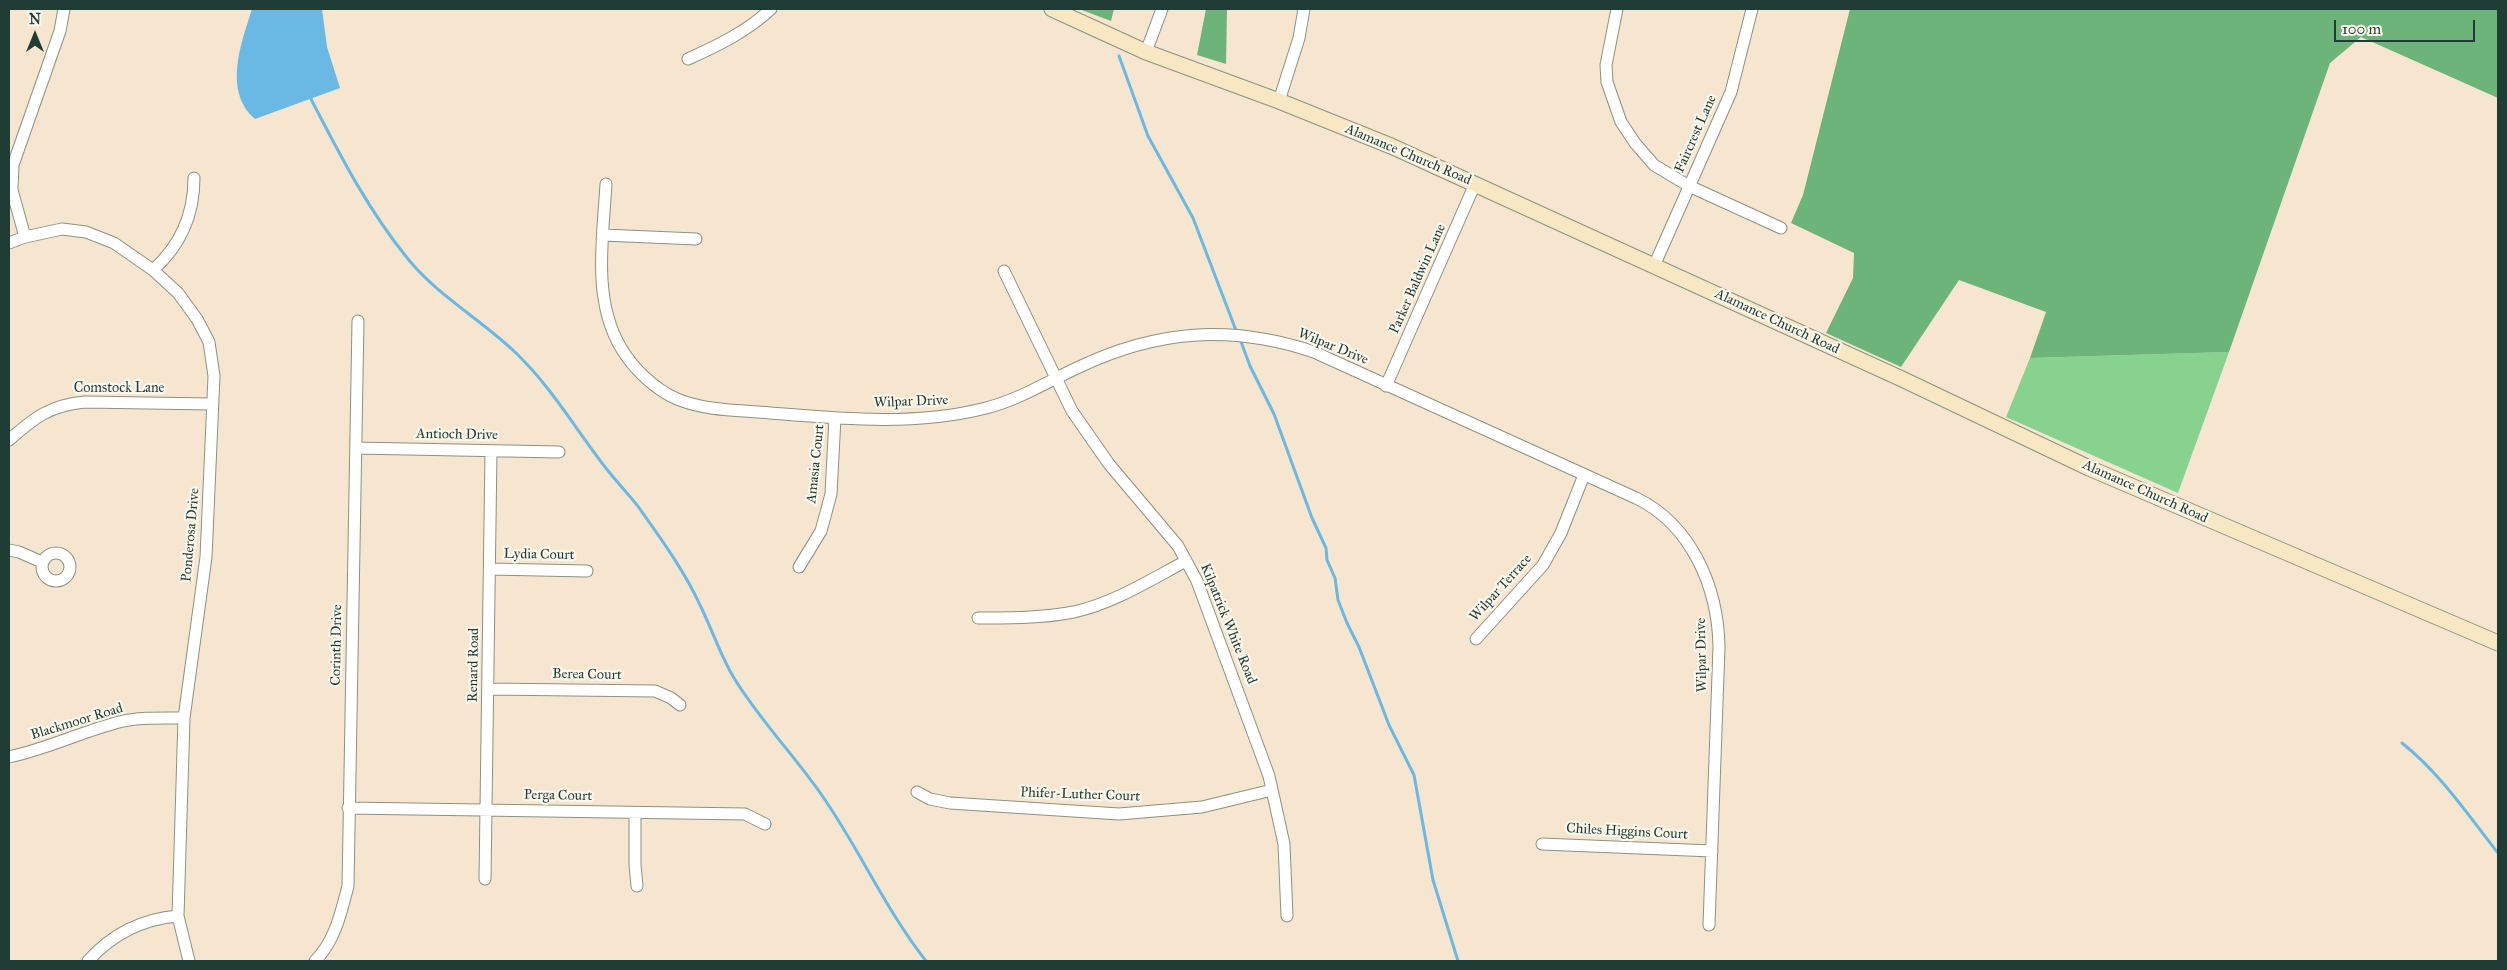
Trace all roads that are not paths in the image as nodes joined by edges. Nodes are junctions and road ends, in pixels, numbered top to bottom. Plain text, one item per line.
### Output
1 (64, 9) edge
2 (771, 9) edge
3 (1052, 9) edge
4 (1162, 9) edge
5 (1304, 9) edge
6 (1617, 9) edge
7 (1752, 9) edge
8 (1146, 52) junction
9 (688, 59) dead end
10 (1279, 101) junction
11 (194, 178) dead end
12 (606, 184) dead end
13 (1475, 184) junction
14 (1689, 186) junction
15 (1781, 228) dead end
16 (603, 234) junction
17 (25, 237) junction
18 (696, 239) dead end
19 (9, 243) edge
20 (1654, 266) junction
21 (153, 270) junction
22 (1004, 271) dead end
23 (358, 321) dead end
24 (1056, 379) junction
25 (1386, 386) junction
26 (211, 404) junction
27 (835, 418) junction
28 (9, 440) edge
29 (356, 448) junction
30 (491, 451) junction
31 (559, 452) dead end
32 (1584, 475) junction
33 (9, 550) edge
34 (1186, 561) junction
35 (42, 562) dead end
36 (799, 567) dead end
37 (490, 569) junction
38 (587, 571) dead end
39 (978, 618) dead end
40 (1476, 639) dead end
41 (2498, 643) edge
42 (490, 689) junction
43 (680, 705) dead end
44 (184, 718) junction
45 (9, 757) edge
46 (1272, 790) junction
47 (917, 792) dead end
48 (348, 808) junction
49 (486, 810) junction
50 (635, 812) junction
51 (765, 824) dead end
52 (1542, 844) dead end
53 (1712, 852) junction
54 (485, 879) dead end
55 (637, 886) dead end
56 (178, 916) junction
57 (1287, 916) dead end
58 (1710, 925) dead end
59 (88, 961) edge
60 (190, 961) edge
61 (315, 961) edge

1 - 17 street
2 - 9 street
3 - 8 main road, Alamance Church Road
4 - 8 street
5 - 10 street
6 - 14 street
7 - 14 street, Faircrest Lane
8 - 10 main road, Alamance Church Road
10 - 13 main road, Alamance Church Road
11 - 21 street
12 - 16 street, Wilpar Drive
13 - 20 main road, Alamance Church Road
13 - 25 street, Parker Baldwin Lane
14 - 15 street
14 - 20 street, Faircrest Lane
16 - 18 street
16 - 27 street, Wilpar Drive
17 - 19 street, Ponderosa Drive
17 - 21 street, Ponderosa Drive
20 - 41 main road, Alamance Church Road
21 - 26 street, Ponderosa Drive
22 - 24 street, Kilpatrick White Road
23 - 29 street, Corinth Drive
24 - 25 street, Wilpar Drive
24 - 27 street, Wilpar Drive
24 - 34 street, Kilpatrick White Road
25 - 32 street, Wilpar Drive
26 - 28 street, Comstock Lane
26 - 44 street, Ponderosa Drive
27 - 36 street, Amasia Court
29 - 30 street, Antioch Drive
29 - 48 street, Corinth Drive
30 - 31 street, Antioch Drive
30 - 37 street, Renard Road
32 - 40 street, Wilpar Terrace
32 - 53 street, Wilpar Drive
33 - 35 street
34 - 39 street
34 - 46 street, Kilpatrick White Road
37 - 38 street, Lydia Court
37 - 42 street, Renard Road
42 - 43 street, Berea Court
42 - 49 street, Renard Road
44 - 45 street, Blackmoor Road
44 - 56 street, Ponderosa Drive
46 - 47 street, Phifer-Luther Court
46 - 57 street, Kilpatrick White Road
48 - 49 street, Perga Court
48 - 61 street, Corinth Drive
49 - 50 street, Perga Court
49 - 54 street, Renard Road
50 - 51 street, Perga Court
50 - 55 street
52 - 53 street, Chiles Higgins Court
53 - 58 street, Wilpar Drive
56 - 59 street
56 - 60 street, Ponderosa Drive

